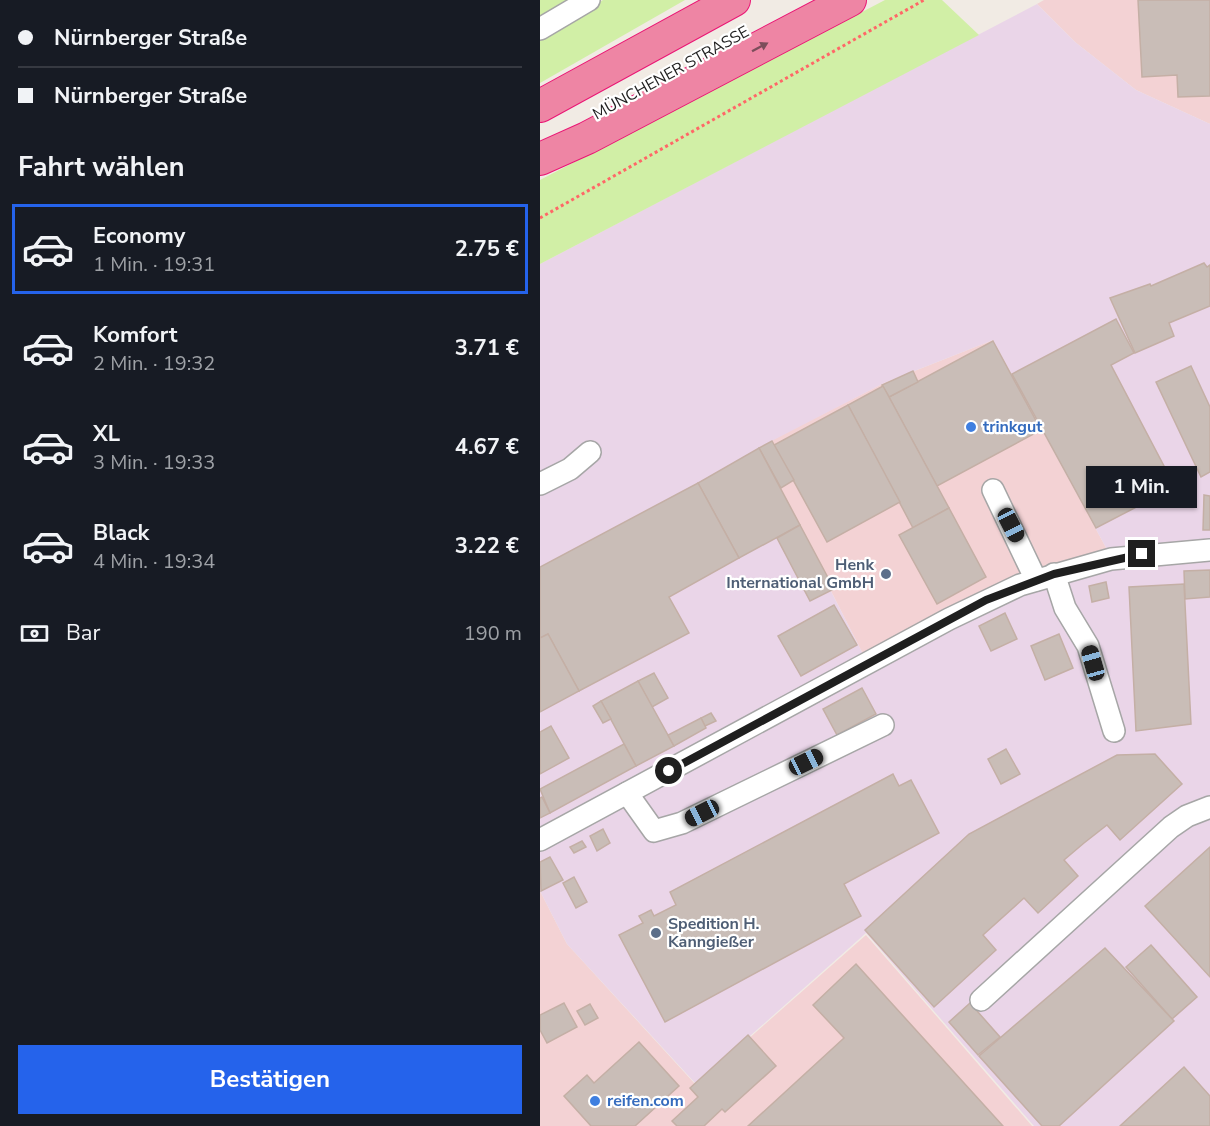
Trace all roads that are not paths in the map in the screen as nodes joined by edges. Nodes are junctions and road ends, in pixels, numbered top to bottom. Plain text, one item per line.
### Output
1 (589, 0) edge
2 (699, 0) edge
3 (734, 0) edge
4 (803, 0) edge
5 (850, 0) edge
6 (540, 29) edge
7 (540, 105) edge
8 (540, 146) edge
9 (540, 159) edge
10 (591, 452) dead end
11 (540, 484) edge
12 (993, 490) dead end
13 (1210, 550) edge
14 (1045, 577) junction
15 (883, 725) dead end
16 (1114, 731) dead end
17 (627, 793) junction
18 (1210, 807) edge
19 (540, 840) edge
20 (981, 1000) dead end

1 - 6 street
2 - 7 highway
3 - 7 highway, MÜNCHENER STRASSE
4 - 8 highway, MÜNCHENER STRASSE
9 -> 5 highway
10 - 11 street
12 - 14 street
13 - 14 street
14 - 16 street
14 - 17 street
15 - 17 street
17 - 19 street
18 - 20 street

